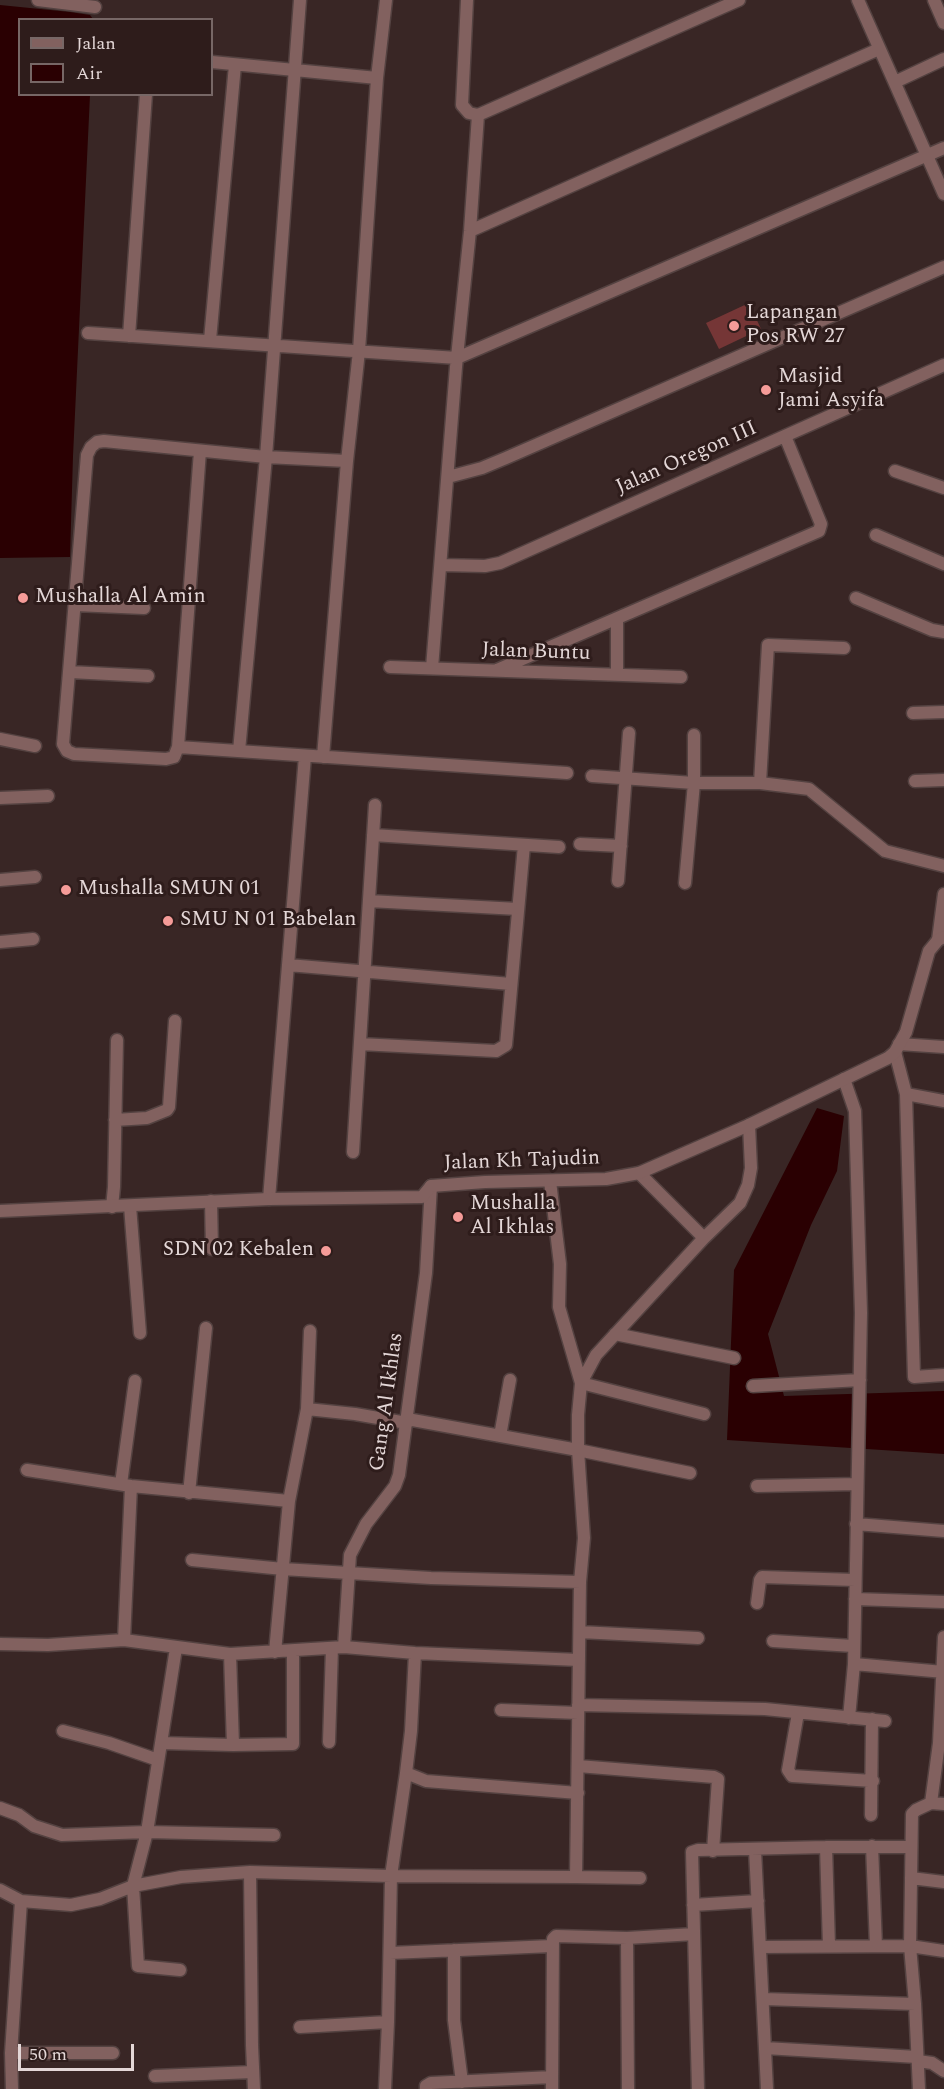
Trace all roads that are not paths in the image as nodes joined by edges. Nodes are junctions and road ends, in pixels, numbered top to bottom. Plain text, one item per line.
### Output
1 (38, 0) edge
2 (300, 0) edge
3 (386, 0) edge
4 (466, 0) edge
5 (739, 0) edge
6 (858, 0) edge
7 (934, 0) edge
8 (95, 7) dead end
9 (944, 23) edge
10 (879, 49) junction
11 (944, 59) edge
12 (213, 62) edge
13 (235, 64) junction
14 (294, 70) junction
15 (377, 78) junction
16 (895, 82) junction
17 (146, 96) edge
18 (478, 115) junction
19 (944, 148) edge
20 (927, 155) junction
21 (944, 194) edge
22 (470, 231) junction
23 (944, 267) edge
24 (88, 333) dead end
25 (129, 336) junction
26 (210, 340) junction
27 (274, 346) junction
28 (358, 351) junction
29 (457, 358) junction
30 (944, 365) edge
31 (785, 436) junction
32 (200, 451) junction
33 (266, 457) junction
34 (347, 461) junction
35 (895, 471) dead end
36 (448, 477) junction
37 (944, 488) edge
38 (876, 534) dead end
39 (944, 564) edge
40 (441, 565) junction
41 (856, 597) dead end
42 (75, 605) junction
43 (144, 608) dead end
44 (617, 620) junction
45 (944, 632) edge
46 (844, 648) dead end
47 (390, 667) dead end
48 (432, 668) junction
49 (497, 670) junction
50 (70, 672) junction
51 (617, 675) junction
52 (148, 676) dead end
53 (681, 677) dead end
54 (944, 712) edge
55 (913, 713) dead end
56 (629, 733) dead end
57 (694, 735) dead end
58 (0, 739) edge
59 (35, 746) dead end
60 (178, 747) junction
61 (238, 751) junction
62 (305, 756) junction
63 (323, 757) junction
64 (567, 773) dead end
65 (592, 776) dead end
66 (626, 778) junction
67 (944, 780) edge
68 (915, 781) dead end
69 (694, 783) junction
70 (760, 783) junction
71 (48, 796) dead end
72 (0, 798) edge
73 (375, 805) dead end
74 (373, 835) junction
75 (580, 844) dead end
76 (524, 845) junction
77 (621, 846) junction
78 (559, 847) dead end
79 (944, 866) edge
80 (35, 877) dead end
81 (0, 880) edge
82 (618, 880) dead end
83 (686, 883) dead end
84 (944, 894) edge
85 (369, 901) junction
86 (518, 909) junction
87 (33, 939) dead end
88 (941, 939) edge
89 (0, 942) edge
90 (288, 965) junction
91 (364, 972) junction
92 (511, 984) junction
93 (175, 1021) dead end
94 (117, 1040) dead end
95 (360, 1044) junction
96 (944, 1047) edge
97 (897, 1048) junction
98 (844, 1079) junction
99 (906, 1094) junction
100 (944, 1101) edge
101 (116, 1120) junction
102 (749, 1125) junction
103 (353, 1152) dead end
104 (639, 1173) junction
105 (550, 1181) junction
106 (431, 1186) junction
107 (269, 1199) junction
108 (211, 1201) junction
109 (130, 1206) junction
110 (112, 1208) junction
111 (0, 1211) edge
112 (704, 1238) junction
113 (212, 1249) dead end
114 (206, 1328) dead end
115 (310, 1331) dead end
116 (140, 1333) dead end
117 (615, 1334) junction
118 (734, 1358) dead end
119 (944, 1375) edge
120 (510, 1380) dead end
121 (860, 1380) junction
122 (135, 1381) dead end
123 (581, 1383) junction
124 (753, 1386) dead end
125 (307, 1409) junction
126 (704, 1414) dead end
127 (407, 1421) junction
128 (500, 1436) junction
129 (578, 1450) junction
130 (27, 1470) dead end
131 (690, 1473) dead end
132 (857, 1484) junction
133 (126, 1485) junction
134 (757, 1486) dead end
135 (189, 1493) junction
136 (289, 1501) junction
137 (856, 1524) junction
138 (944, 1531) edge
139 (192, 1560) dead end
140 (284, 1569) junction
141 (348, 1573) junction
142 (855, 1580) junction
143 (580, 1582) junction
144 (855, 1599) junction
145 (944, 1602) edge
146 (757, 1604) dead end
147 (580, 1632) junction
148 (944, 1637) edge
149 (698, 1638) dead end
150 (124, 1640) junction
151 (773, 1641) dead end
152 (0, 1644) edge
153 (853, 1646) junction
154 (338, 1647) junction
155 (176, 1648) junction
156 (293, 1651) junction
157 (275, 1652) junction
158 (415, 1653) junction
159 (230, 1654) junction
160 (579, 1660) junction
161 (854, 1664) junction
162 (943, 1672) edge
163 (578, 1709) junction
164 (501, 1710) dead end
165 (798, 1713) junction
166 (849, 1718) junction
167 (872, 1719) junction
168 (885, 1721) dead end
169 (63, 1731) dead end
170 (329, 1742) dead end
171 (161, 1743) junction
172 (941, 1743) edge
173 (232, 1745) junction
174 (158, 1760) junction
175 (578, 1766) junction
176 (406, 1773) junction
177 (873, 1781) junction
178 (578, 1793) junction
179 (938, 1804) edge
180 (0, 1808) edge
181 (871, 1815) dead end
182 (147, 1832) junction
183 (274, 1834) dead end
184 (872, 1846) junction
185 (826, 1847) junction
186 (911, 1847) junction
187 (755, 1850) junction
188 (713, 1851) junction
189 (250, 1872) junction
190 (391, 1876) junction
191 (576, 1877) junction
192 (640, 1878) dead end
193 (911, 1878) junction
194 (944, 1882) edge
195 (134, 1886) junction
196 (0, 1890) edge
197 (21, 1901) junction
198 (758, 1901) junction
199 (693, 1905) junction
200 (694, 1934) junction
201 (627, 1938) junction
202 (552, 1946) junction
203 (829, 1946) junction
204 (876, 1946) junction
205 (910, 1946) junction
206 (761, 1947) junction
207 (454, 1950) junction
208 (944, 1951) edge
209 (390, 1953) junction
210 (180, 1970) dead end
211 (764, 1999) junction
212 (915, 2004) junction
213 (388, 2022) junction
214 (300, 2027) dead end
215 (765, 2048) junction
216 (11, 2053) junction
217 (113, 2053) dead end
218 (918, 2059) junction
219 (944, 2071) edge
220 (253, 2072) junction
221 (155, 2076) dead end
222 (462, 2082) junction
223 (552, 2083) edge
224 (12, 2089) edge
225 (254, 2089) edge
226 (385, 2089) edge
227 (426, 2089) edge
228 (628, 2089) edge
229 (698, 2089) edge
230 (767, 2089) edge
231 (919, 2089) edge

1 - 8 street
2 - 14 street
3 - 15 street
4 - 18 street
5 - 18 street
6 - 10 street
7 - 9 street
10 - 16 street
10 - 22 street
11 - 16 street
12 - 13 street
13 - 14 street
13 - 26 street
14 - 15 street
14 - 27 street
15 - 28 street
16 - 20 street
17 - 25 street
18 - 22 street
19 - 20 street
20 - 21 street
20 - 29 street
22 - 29 street
23 - 36 street
24 - 25 street
25 - 26 street
26 - 27 street
27 - 28 street
27 - 33 street
28 - 29 street
28 - 34 street
29 - 36 street
30 - 31 street, Jalan Oregon III
31 - 40 street, Jalan Oregon III
31 - 44 street
32 - 33 street
32 - 42 street
32 - 60 street
33 - 34 street
33 - 61 street
34 - 63 street
35 - 37 street
36 - 40 street
38 - 39 street
40 - 48 street
41 - 45 street
42 - 43 street
42 - 50 street
44 - 49 street
44 - 51 street
46 - 70 street
47 - 48 street, Jalan Buntu
48 - 49 street, Jalan Buntu
49 - 51 street, Jalan Buntu
50 - 52 street
50 - 60 street
51 - 53 street, Jalan Buntu
54 - 55 street
56 - 66 street
57 - 69 street
58 - 59 street
60 - 61 street
61 - 62 street
62 - 63 street
62 - 90 street
63 - 64 street
65 - 66 street
66 - 69 street
66 - 77 street
67 - 68 street
69 - 70 street
69 - 83 street
70 - 79 street
71 - 72 street
73 - 74 street
74 - 76 street
74 - 85 street
75 - 77 street
76 - 78 street
76 - 86 street
77 - 82 street
80 - 81 street
84 - 88 street
85 - 86 street
85 - 91 street
86 - 92 street
87 - 89 street
88 - 97 street
90 - 91 street
90 - 107 street
91 - 92 street
91 - 95 street
92 - 95 street
93 - 101 street
94 - 101 street
95 - 103 street
96 - 97 street
97 - 98 street, Jalan Kh Tajudin
97 - 99 street
98 - 102 street, Jalan Kh Tajudin
98 - 121 street
99 - 100 street
99 - 119 street
101 - 110 street
102 - 104 street, Jalan Kh Tajudin
102 - 112 street
104 - 105 street, Jalan Kh Tajudin
104 - 112 street
105 - 106 street, Jalan Kh Tajudin
105 - 123 street
106 - 107 street, Jalan Kh Tajudin
106 - 127 street, Gang Al Ikhlas
107 - 108 street, Jalan Kh Tajudin
108 - 109 street, Jalan Kh Tajudin
108 - 113 street
109 - 110 street, Jalan Kh Tajudin
109 - 116 street
110 - 111 street, Jalan Kh Tajudin
112 - 117 street
114 - 135 street
115 - 125 street
117 - 118 street
117 - 123 street
120 - 128 street
121 - 124 street
121 - 132 street
122 - 133 street
123 - 126 street
123 - 129 street
125 - 127 street
125 - 136 street
127 - 128 street
127 - 141 street, Gang Al Ikhlas
128 - 129 street
129 - 131 street
129 - 143 street
130 - 133 street
132 - 134 street
132 - 137 street
133 - 135 street
133 - 150 street
135 - 136 street
136 - 140 street
137 - 138 street
137 - 142 street
139 - 140 street
140 - 141 street
140 - 157 street
141 - 143 street
141 - 154 street, Gang Al Ikhlas
142 - 144 street
142 - 146 street
143 - 147 street
144 - 145 street
144 - 153 street
147 - 149 street
147 - 160 street
148 - 162 street
150 - 152 street
150 - 155 street
151 - 153 street
153 - 161 street
154 - 156 street
154 - 158 street
154 - 170 street, Gang Al Ikhlas
155 - 159 street
155 - 171 street
156 - 157 street
156 - 173 street
157 - 159 street
158 - 160 street
158 - 176 street
159 - 173 street
160 - 163 street
161 - 162 street
161 - 166 street
162 - 172 street
163 - 164 street
163 - 165 street
163 - 175 street
165 - 166 street
165 - 177 street
166 - 167 street
167 - 168 street
167 - 177 street
169 - 174 street
171 - 173 street
171 - 174 street
172 - 179 street
174 - 182 street
175 - 178 street
175 - 188 street
176 - 178 street
176 - 190 street
177 - 181 street
178 - 191 street
179 - 186 street
180 - 182 street
182 - 183 street
182 - 195 street
184 - 185 street
184 - 186 street
184 - 204 street
185 - 187 street
185 - 203 street
186 - 193 street
187 - 188 street
187 - 198 street
188 - 199 street
189 - 190 street
189 - 195 street
189 - 220 street
190 - 191 street
190 - 209 street
191 - 192 street
193 - 194 street
193 - 205 street
195 - 197 street
195 - 210 street
196 - 197 street
197 - 216 street
198 - 199 street
198 - 206 street
199 - 200 street
200 - 201 street
200 - 229 street
201 - 202 street
201 - 228 street
202 - 207 street
202 - 223 street
203 - 204 street
203 - 206 street
204 - 205 street
205 - 208 street
205 - 212 street
206 - 211 street
207 - 209 street
207 - 222 street
209 - 213 street
211 - 212 street
211 - 215 street
212 - 218 street
213 - 214 street
213 - 226 street
215 - 218 street
215 - 230 street
216 - 217 street
216 - 224 street
218 - 219 street
218 - 231 street
220 - 221 street
220 - 225 street
222 - 223 street
222 - 227 street

